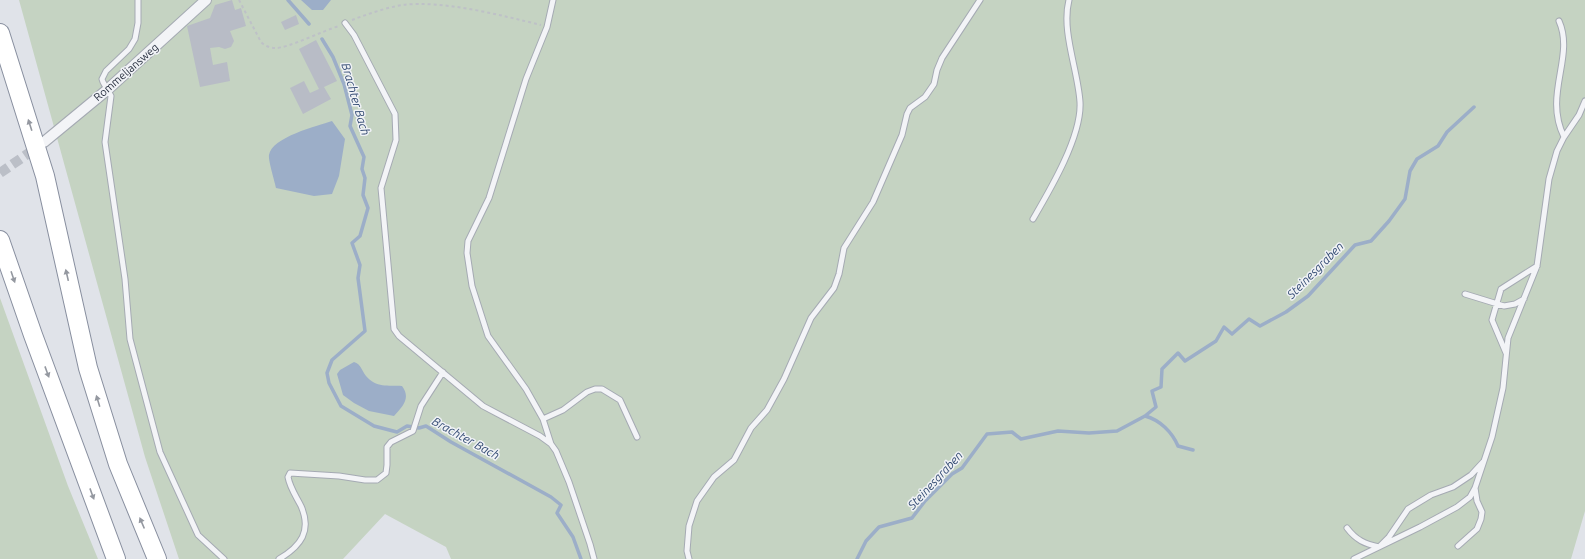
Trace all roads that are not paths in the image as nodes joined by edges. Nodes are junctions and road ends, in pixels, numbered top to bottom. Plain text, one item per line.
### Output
1 (138, 0) edge
2 (206, 0) edge
3 (553, 0) edge
4 (980, 0) edge
5 (1069, 0) edge
6 (1558, 21) dead end
7 (345, 23) road end
8 (0, 33) edge
9 (107, 90) junction
10 (1585, 102) edge
11 (1564, 137) junction
12 (44, 142) tunnel mouth
13 (1033, 219) dead end
14 (0, 240) edge
15 (1537, 266) junction
16 (1465, 294) dead end
17 (1524, 299) junction
18 (1497, 304) junction
19 (1507, 354) junction
20 (443, 372) junction
21 (542, 420) junction
22 (637, 437) dead end
23 (551, 444) junction
24 (1484, 461) junction
25 (1475, 488) junction
26 (1347, 528) dead end
27 (1458, 546) dead end
28 (1379, 547) junction
29 (116, 559) edge
30 (157, 559) edge
31 (224, 559) edge
32 (279, 559) edge
33 (594, 559) edge
34 (689, 559) edge
35 (1354, 559) edge

1 - 9 lane
2 - 9 street, Rommeljansweg
3 - 21 lane
4 - 34 lane
5 - 13 lane
6 - 11 lane
7 - 20 lane
30 -> 8 highway
9 - 12 street, Rommeljansweg
9 - 31 lane
10 - 11 lane
11 - 15 lane
14 -> 29 highway
15 - 17 lane
15 - 18 lane
16 - 18 lane
17 - 18 lane
17 - 19 lane
18 - 19 lane
19 - 24 lane
20 - 23 lane
20 - 32 lane
21 - 22 lane
21 - 23 lane
23 - 33 lane
24 - 25 lane
24 - 28 lane
25 - 27 lane
25 - 28 lane
26 - 28 lane
28 - 35 lane

